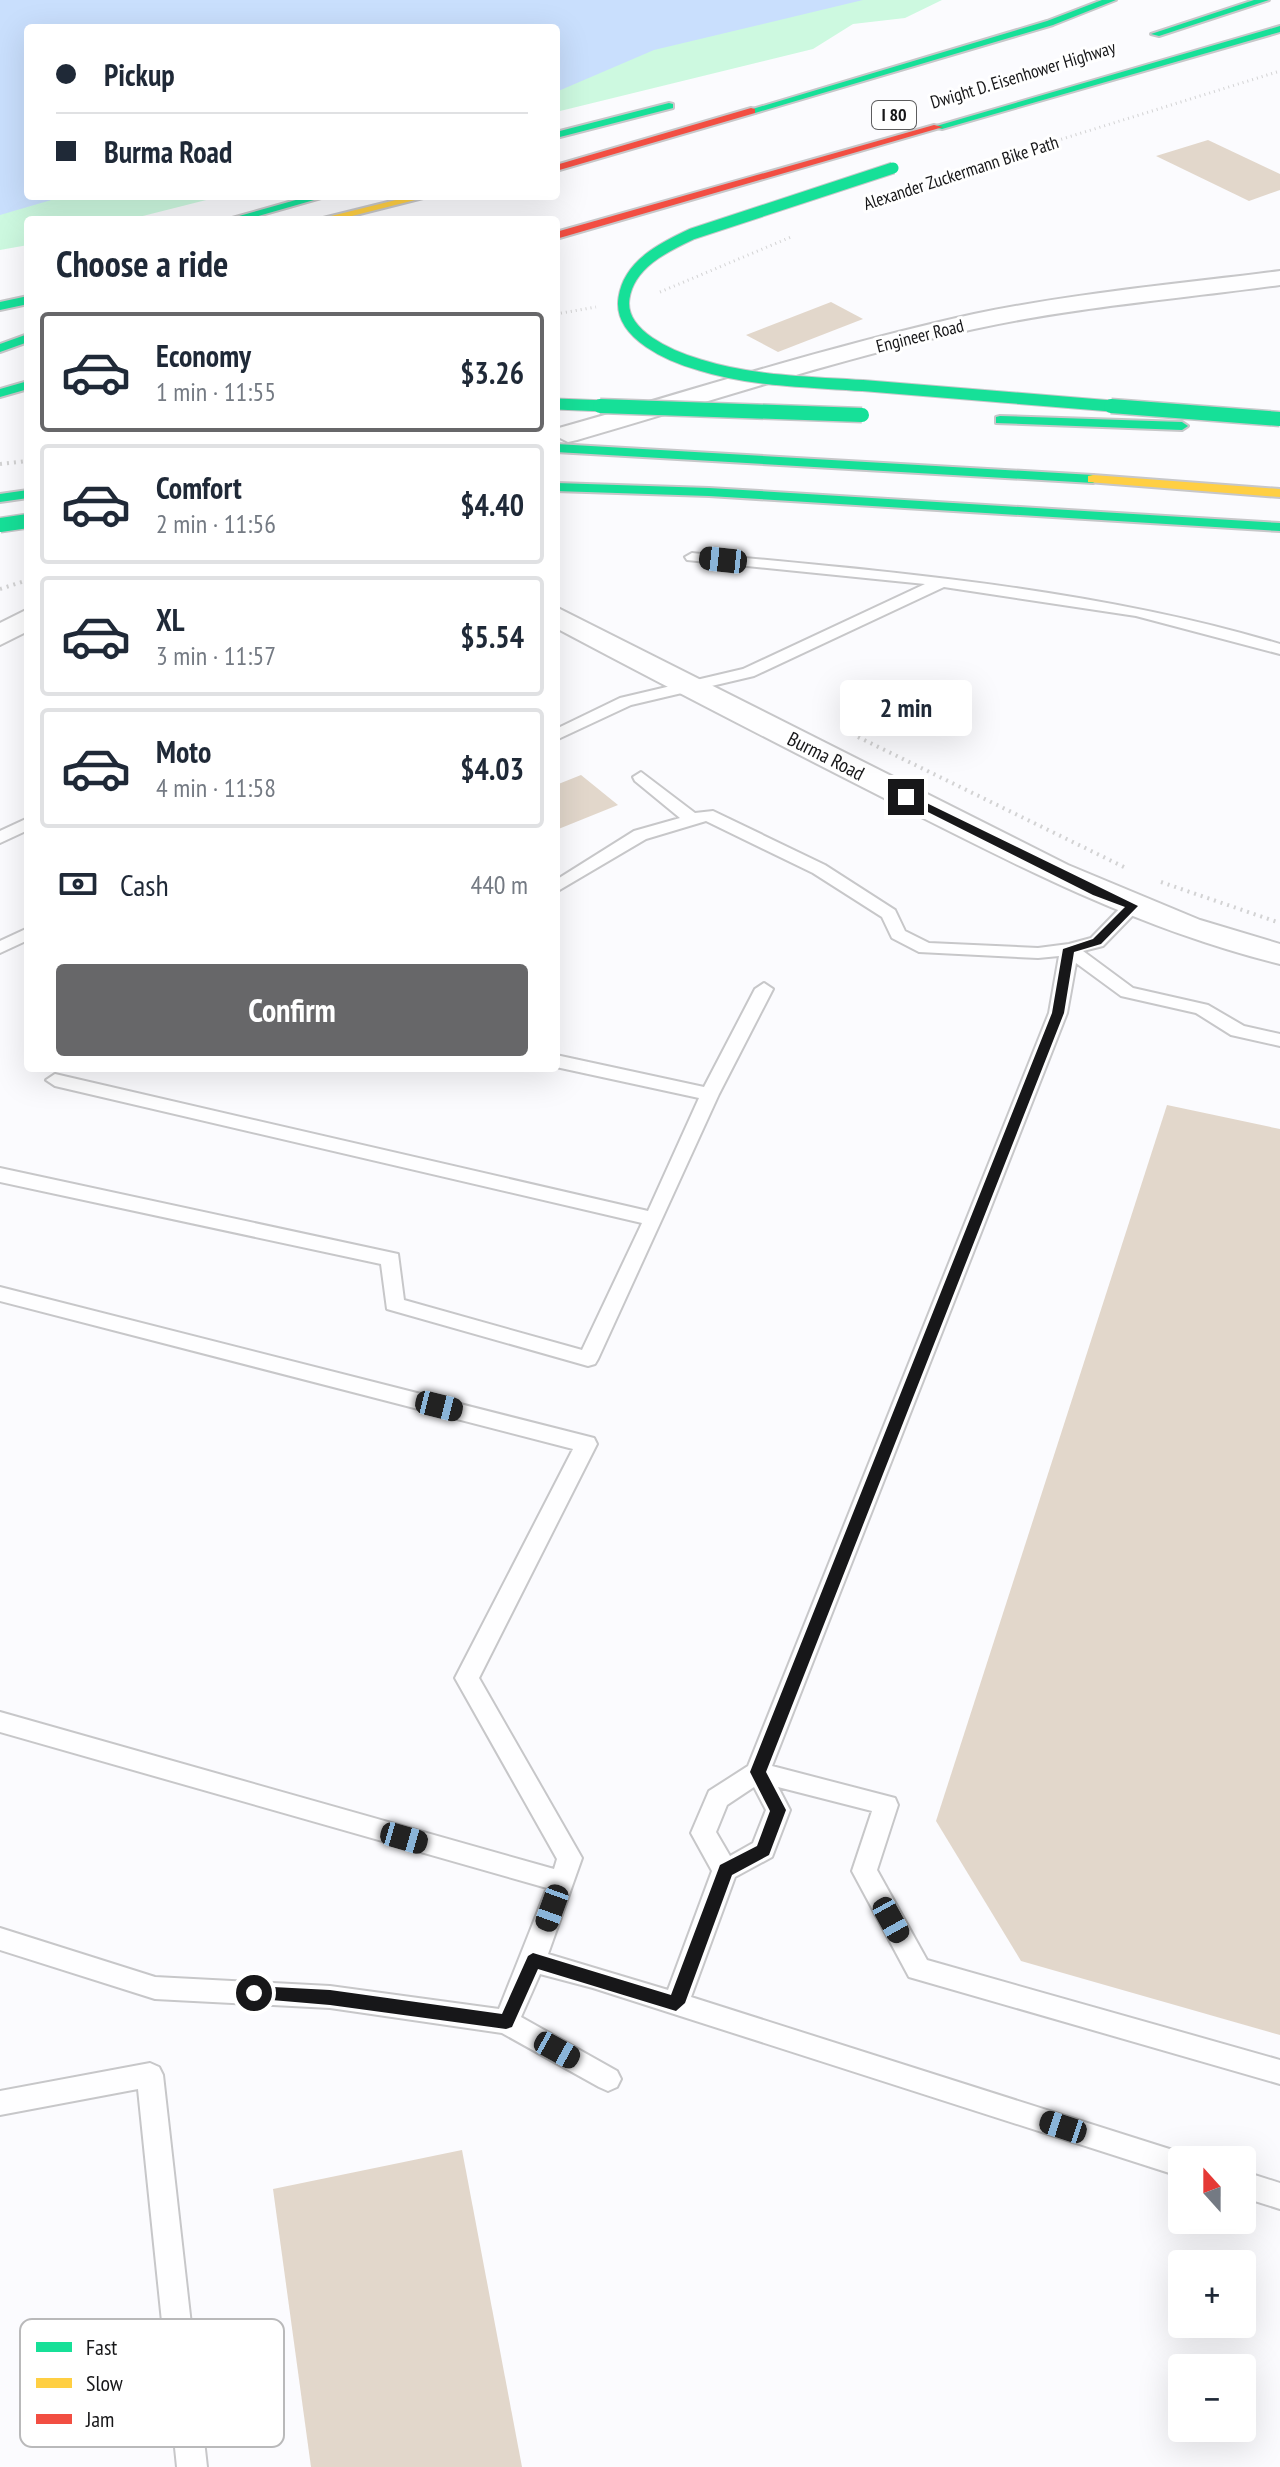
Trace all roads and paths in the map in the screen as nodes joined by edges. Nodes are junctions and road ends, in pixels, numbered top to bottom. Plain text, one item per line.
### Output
1 (1264, 0) edge
2 (1119, 2) edge
3 (1280, 29) edge
4 (1016, 33) junction
5 (1256, 36) junction
6 (1134, 41) dead end
7 (835, 67) dead end
8 (1280, 71) edge
9 (683, 102) dead end
10 (1092, 102) dead end
11 (560, 134) edge
12 (560, 166) edge
13 (900, 166) dead end
14 (690, 178) dead end
15 (914, 185) dead end
16 (308, 200) edge
17 (425, 200) edge
18 (429, 200) edge
19 (246, 216) edge
20 (342, 216) edge
21 (384, 216) edge
22 (560, 218) edge
23 (560, 235) edge
24 (792, 236) dead end
25 (1280, 278) edge
26 (24, 285) edge
27 (0, 290) edge
28 (648, 295) dead end
29 (24, 301) edge
30 (0, 306) edge
31 (598, 307) dead end
32 (24, 312) edge
33 (560, 313) edge
34 (0, 319) edge
35 (24, 323) edge
36 (0, 330) edge
37 (24, 339) edge
38 (0, 348) edge
39 (0, 374) edge
40 (24, 376) edge
41 (24, 386) edge
42 (0, 393) edge
43 (560, 404) edge
44 (888, 416) dead end
45 (984, 419) dead end
46 (1280, 419) edge
47 (667, 427) dead end
48 (560, 430) edge
49 (560, 430) edge
50 (560, 430) edge
51 (560, 430) edge
52 (779, 431) dead end
53 (1280, 432) edge
54 (24, 461) edge
55 (0, 464) edge
56 (560, 471) edge
57 (560, 487) edge
58 (1280, 493) edge
59 (0, 498) edge
60 (939, 506) junction
61 (24, 507) edge
62 (24, 510) edge
63 (0, 525) edge
64 (1280, 527) edge
65 (692, 557) dead end
66 (24, 581) edge
67 (940, 583) junction
68 (0, 589) edge
69 (560, 618) edge
70 (24, 621) edge
71 (0, 636) edge
72 (24, 639) edge
73 (0, 645) edge
74 (1280, 649) edge
75 (688, 686) junction
76 (560, 730) edge
77 (854, 735) dead end
78 (641, 777) dead end
79 (692, 819) junction
80 (24, 825) edge
81 (0, 838) edge
82 (1132, 870) dead end
83 (1160, 882) dead end
84 (560, 885) edge
85 (1132, 906) junction
86 (1280, 923) edge
87 (24, 935) edge
88 (0, 948) edge
89 (1069, 949) junction
90 (1280, 954) edge
91 (764, 989) dead end
92 (1280, 1040) edge
93 (560, 1062) edge
94 (55, 1080) dead end
95 (710, 1094) junction
96 (0, 1175) edge
97 (654, 1219) junction
98 (0, 1294) edge
99 (0, 1722) edge
100 (758, 1772) junction
101 (725, 1870) junction
102 (561, 1882) junction
103 (0, 1939) edge
104 (533, 1961) junction
105 (676, 2003) junction
106 (506, 2022) junction
107 (1280, 2072) edge
108 (608, 2079) dead end
109 (0, 2103) edge
110 (1168, 2161) edge
111 (1256, 2188) edge
112 (1280, 2196) edge
113 (176, 2319) edge
114 (190, 2447) edge
115 (192, 2467) edge

1 - 6 highway, Dwight D. Eisenhower Highway
2 - 4 highway, I 80
3 - 5 highway
4 - 7 highway
4 - 12 highway, I 80
5 - 10 highway
5 - 23 highway
8 - 15 path, Alexander Zuckermann Bike Path
9 - 11 highway
13 - 46 highway, bridge
14 - 22 highway
16 - 19 highway
17 - 20 highway
18 - 21 highway
24 - 28 path
25 - 48 street, Engineer Road
26 - 27 highway
29 - 30 highway
31 - 33 path
32 - 34 highway
35 - 36 highway
37 - 38 highway
39 - 40 highway
41 - 42 highway
43 - 44 highway, bridge
45 - 53 highway
47 - 49 highway
50 - 52 highway
51 - 58 highway
54 - 55 path
56 - 60 highway
57 - 60 highway
59 - 61 highway
60 - 64 highway
62 - 63 highway, bridge
65 - 67 lane
66 - 68 path
67 - 74 lane
67 - 75 lane
69 - 75 street, Burma Road
70 - 71 street
72 - 73 street
75 - 76 lane
75 - 85 street, Burma Road
77 - 82 path
78 - 79 lane
79 - 84 lane
79 - 89 lane
80 - 81 lane
83 - 86 path
85 - 89 lane
85 - 90 street, Burma Road
87 - 88 lane
89 - 92 lane
89 - 100 lane
91 - 95 lane
93 - 95 lane
94 - 97 lane
95 - 97 lane
96 - 97 lane
98 - 102 lane
99 - 102 lane
100 - 101 lane
100 - 101 lane
100 - 107 lane
101 - 105 lane
102 - 104 lane
103 - 106 lane
104 - 105 lane
104 - 106 lane
105 - 110 lane
106 - 108 lane
109 - 113 lane
111 - 112 lane
114 - 115 lane

